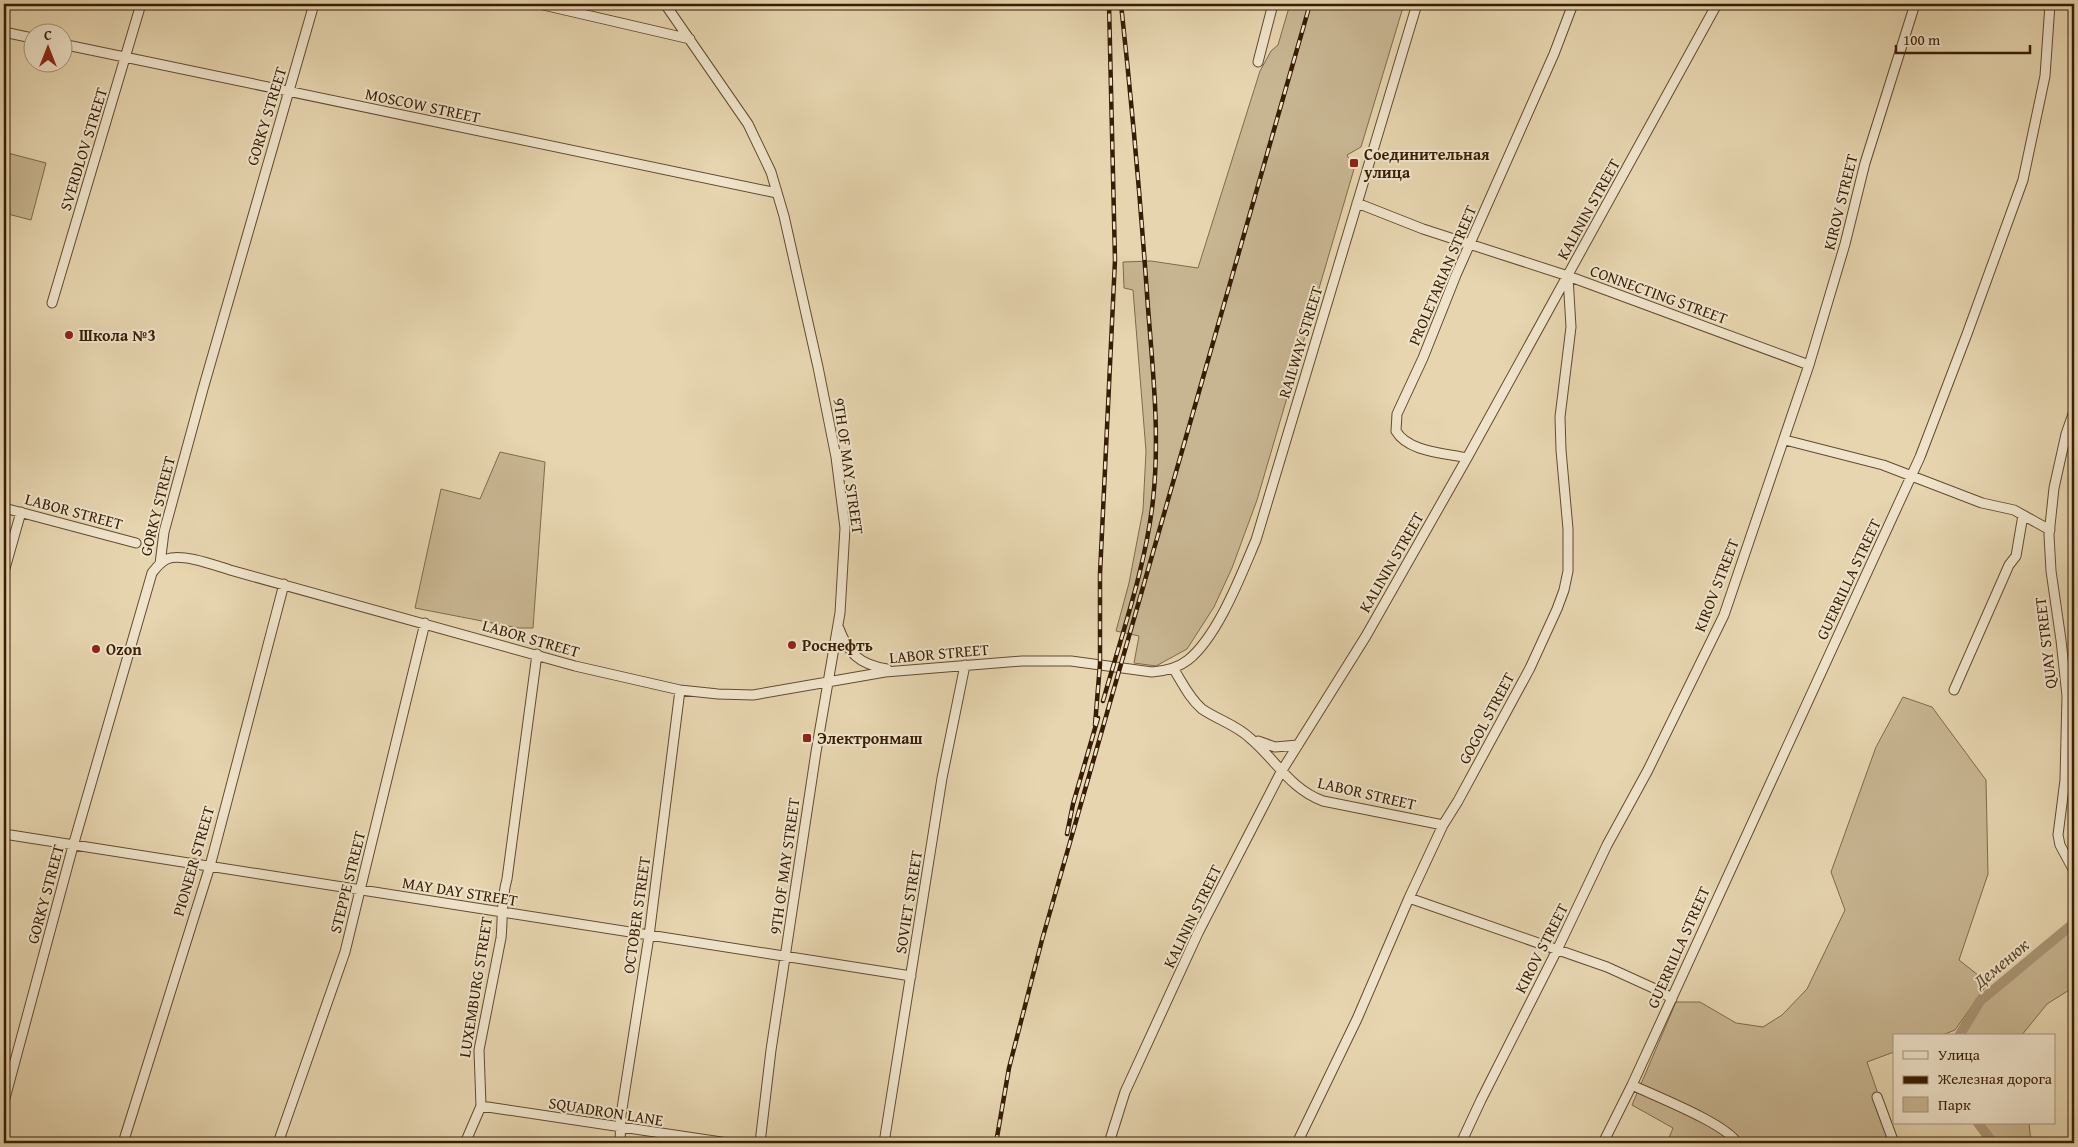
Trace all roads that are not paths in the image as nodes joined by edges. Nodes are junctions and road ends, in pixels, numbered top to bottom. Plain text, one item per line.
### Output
1 (141, 4) edge
2 (314, 4) edge
3 (539, 4) edge
4 (665, 4) edge
5 (1273, 4) edge
6 (1417, 4) edge
7 (1573, 4) edge
8 (1717, 4) edge
9 (1915, 4) edge
10 (2050, 4) edge
11 (4, 32) edge
12 (22, 36) edge
13 (690, 39) junction
14 (72, 46) edge
15 (126, 57) junction
16 (1258, 62) dead end
17 (289, 93) junction
18 (777, 193) junction
19 (1358, 203) junction
20 (1470, 245) junction
21 (1568, 276) junction
22 (52, 303) dead end
23 (1808, 364) junction
24 (2074, 411) edge
25 (1785, 440) junction
26 (1467, 458) junction
27 (1911, 476) junction
28 (4, 508) edge
29 (20, 512) junction
30 (2023, 515) junction
31 (2050, 530) junction
32 (136, 543) dead end
33 (160, 564) junction
34 (4, 572) edge
35 (284, 584) junction
36 (425, 623) junction
37 (838, 626) junction
38 (537, 654) junction
39 (964, 665) junction
40 (1173, 668) junction
41 (897, 671) junction
42 (830, 681) junction
43 (680, 690) junction
44 (1954, 690) dead end
45 (1250, 737) junction
46 (1298, 744) junction
47 (1281, 772) junction
48 (1443, 825) junction
49 (4, 834) edge
50 (73, 846) junction
51 (210, 866) junction
52 (2074, 870) edge
53 (360, 890) junction
54 (1409, 898) junction
55 (502, 911) junction
56 (649, 936) junction
57 (1558, 948) junction
58 (786, 956) junction
59 (912, 976) junction
60 (1672, 999) junction
61 (1632, 1085) junction
62 (1876, 1097) dead end
63 (4, 1102) edge
64 (481, 1106) junction
65 (621, 1128) junction
66 (124, 1143) edge
67 (278, 1143) edge
68 (465, 1143) edge
69 (620, 1143) edge
70 (728, 1143) edge
71 (760, 1143) edge
72 (884, 1143) edge
73 (1109, 1143) edge
74 (1297, 1143) edge
75 (1461, 1143) edge
76 (1603, 1143) edge
77 (1737, 1143) edge
78 (1894, 1143) edge

1 - 15 street, SVERDLOV STREET
2 - 17 street, GORKY STREET
3 - 13 street
4 - 13 street, 9TH OF MAY STREET
5 - 16 street
6 - 19 street, RAILWAY STREET
7 - 20 street, PROLETARIAN STREET
8 - 21 street, KALININ STREET
9 - 23 street, KIROV STREET
10 - 27 street, GUERRILLA STREET
11 - 12 street
13 - 18 street, 9TH OF MAY STREET
14 - 15 street, MOSCOW STREET
15 - 17 street, MOSCOW STREET
15 - 22 street, SVERDLOV STREET
17 - 18 street, MOSCOW STREET
17 - 33 street, GORKY STREET
18 - 37 street, 9TH OF MAY STREET
19 - 20 street, CONNECTING STREET
19 - 40 street, RAILWAY STREET
20 - 21 street, CONNECTING STREET
20 - 26 street, PROLETARIAN STREET
21 - 23 street, CONNECTING STREET
21 - 26 street, KALININ STREET
21 - 48 street, GOGOL STREET
23 - 25 street, KIROV STREET
24 - 31 street, QUAY STREET
25 - 27 street
25 - 57 street, KIROV STREET
26 - 46 street, KALININ STREET
27 - 30 street
27 - 60 street, GUERRILLA STREET
28 - 29 street, LABOR STREET
29 - 32 street, LABOR STREET
29 - 34 street
30 - 31 street
30 - 44 street
31 - 52 street, QUAY STREET
33 - 35 street, LABOR STREET
33 - 50 street, GORKY STREET
35 - 36 street, LABOR STREET
35 - 51 street, PIONEER STREET
36 - 38 street, LABOR STREET
36 - 53 street, STEPPE STREET
37 - 41 street
37 - 42 street, 9TH OF MAY STREET
38 - 43 street, LABOR STREET
38 - 55 street, LUXEMBURG STREET
39 - 40 street, LABOR STREET
39 - 41 street, LABOR STREET
39 - 59 street, SOVIET STREET
40 - 45 street, LABOR STREET
41 - 42 street, LABOR STREET
42 - 43 street, LABOR STREET
42 - 58 street, 9TH OF MAY STREET
43 - 56 street, OCTOBER STREET
45 - 46 street
45 - 47 street, LABOR STREET
46 - 47 street, KALININ STREET
47 - 48 street, LABOR STREET
47 - 73 street, KALININ STREET
48 - 54 street, GOGOL STREET
49 - 50 street, MAY DAY STREET
50 - 51 street, MAY DAY STREET
50 - 63 street, GORKY STREET
51 - 53 street, MAY DAY STREET
51 - 66 street, PIONEER STREET
53 - 55 street, MAY DAY STREET
53 - 67 street, STEPPE STREET
54 - 57 street
54 - 74 street, GOGOL STREET
55 - 56 street, MAY DAY STREET
55 - 64 street, LUXEMBURG STREET
56 - 58 street, MAY DAY STREET
56 - 65 street, OCTOBER STREET
57 - 60 street
57 - 75 street, KIROV STREET
58 - 59 street, MAY DAY STREET
58 - 71 street, 9TH OF MAY STREET
59 - 72 street, SOVIET STREET
60 - 61 street, GUERRILLA STREET
61 - 76 street, GUERRILLA STREET
61 - 77 street
62 - 78 street
64 - 65 street, SQUADRON LANE
64 - 68 street, LUXEMBURG STREET
65 - 69 street, OCTOBER STREET
65 - 70 street, SQUADRON LANE

